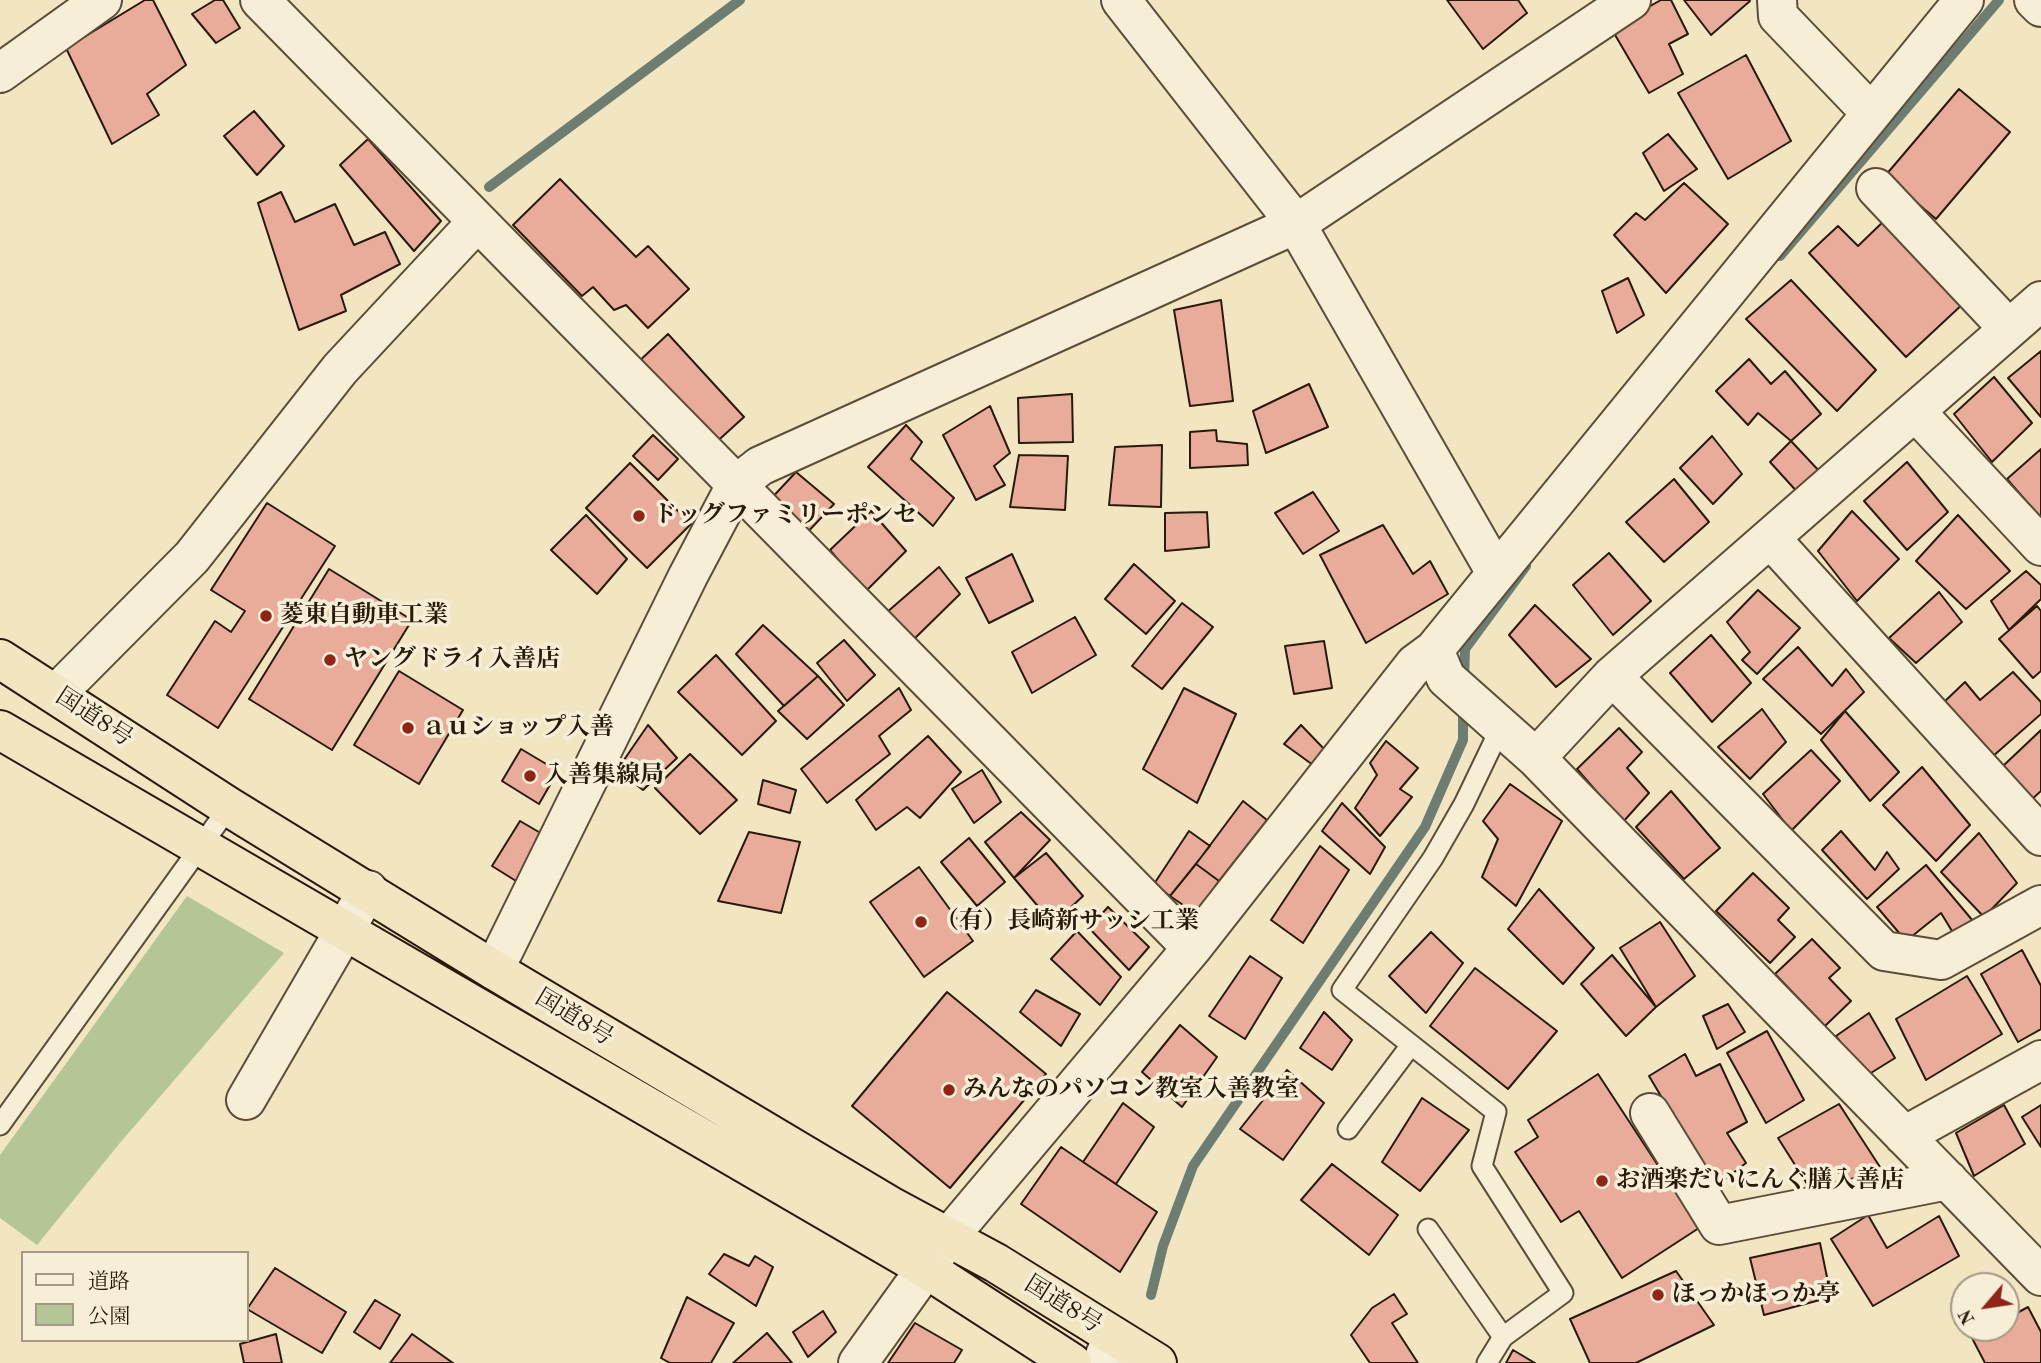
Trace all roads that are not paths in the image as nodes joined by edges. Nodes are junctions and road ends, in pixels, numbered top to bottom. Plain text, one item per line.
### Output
1 (102, 0) edge
2 (260, 0) edge
3 (1121, 0) edge
4 (1631, 0) edge
5 (1777, 0) edge
6 (1964, 0) edge
7 (2034, 0) edge
8 (2041, 7) edge
9 (0, 74) edge
10 (1871, 113) junction
11 (1876, 188) dead end
12 (477, 222) junction
13 (1296, 224) junction
14 (2041, 301) edge
15 (2009, 328) junction
16 (1915, 411) junction
17 (736, 485) junction
18 (1771, 539) junction
19 (2041, 546) edge
20 (1495, 571) junction
21 (1434, 650) junction
22 (0, 659) edge
23 (1612, 676) junction
24 (57, 693) junction
25 (1501, 727) junction
26 (0, 730) edge
27 (1536, 758) junction
28 (229, 807) junction
29 (2041, 835) edge
30 (368, 890) junction
31 (2041, 905) edge
32 (1192, 948) junction
33 (494, 970) junction
34 (1411, 1045) junction
35 (2041, 1060) edge
36 (246, 1100) dead end
37 (1650, 1112) dead end
38 (0, 1125) edge
39 (1348, 1129) dead end
40 (1904, 1136) junction
41 (1948, 1180) junction
42 (1428, 1228) dead end
43 (936, 1253) junction
44 (2041, 1276) edge
45 (1503, 1337) junction
46 (1107, 1350) edge
47 (858, 1363) edge
48 (1072, 1363) edge
49 (1157, 1363) edge
50 (1487, 1363) edge

1 - 9 street
2 - 12 street
3 - 13 street
4 - 13 street
5 - 10 street
6 - 10 street
7 - 8 street
10 - 20 street
11 - 15 street
12 - 17 street
12 - 24 street
13 - 17 street
13 - 20 street
14 - 15 street
15 - 16 street
16 - 18 street
16 - 19 street
17 - 32 street
17 - 33 street
18 - 23 street
18 - 29 street
20 - 21 street
21 - 25 street
21 - 32 street
22 - 24 highway, 国道8号
23 - 27 street
23 - 31 street
24 - 28 highway, 国道8号
25 - 27 street
25 - 34 lane
26 - 43 highway, 国道8号
27 - 40 street
28 - 30 highway, 国道8号
28 - 38 lane
30 - 33 highway, 国道8号
30 - 36 street
32 - 43 street
33 - 43 highway, 国道8号
34 - 39 lane
34 - 45 lane
35 - 40 street
37 - 41 street
40 - 41 street
41 - 44 street
42 - 45 lane
43 - 46 highway, 国道8号
43 - 47 street
43 - 48 highway, 国道8号
45 - 50 lane
46 - 49 highway, 国道8号

